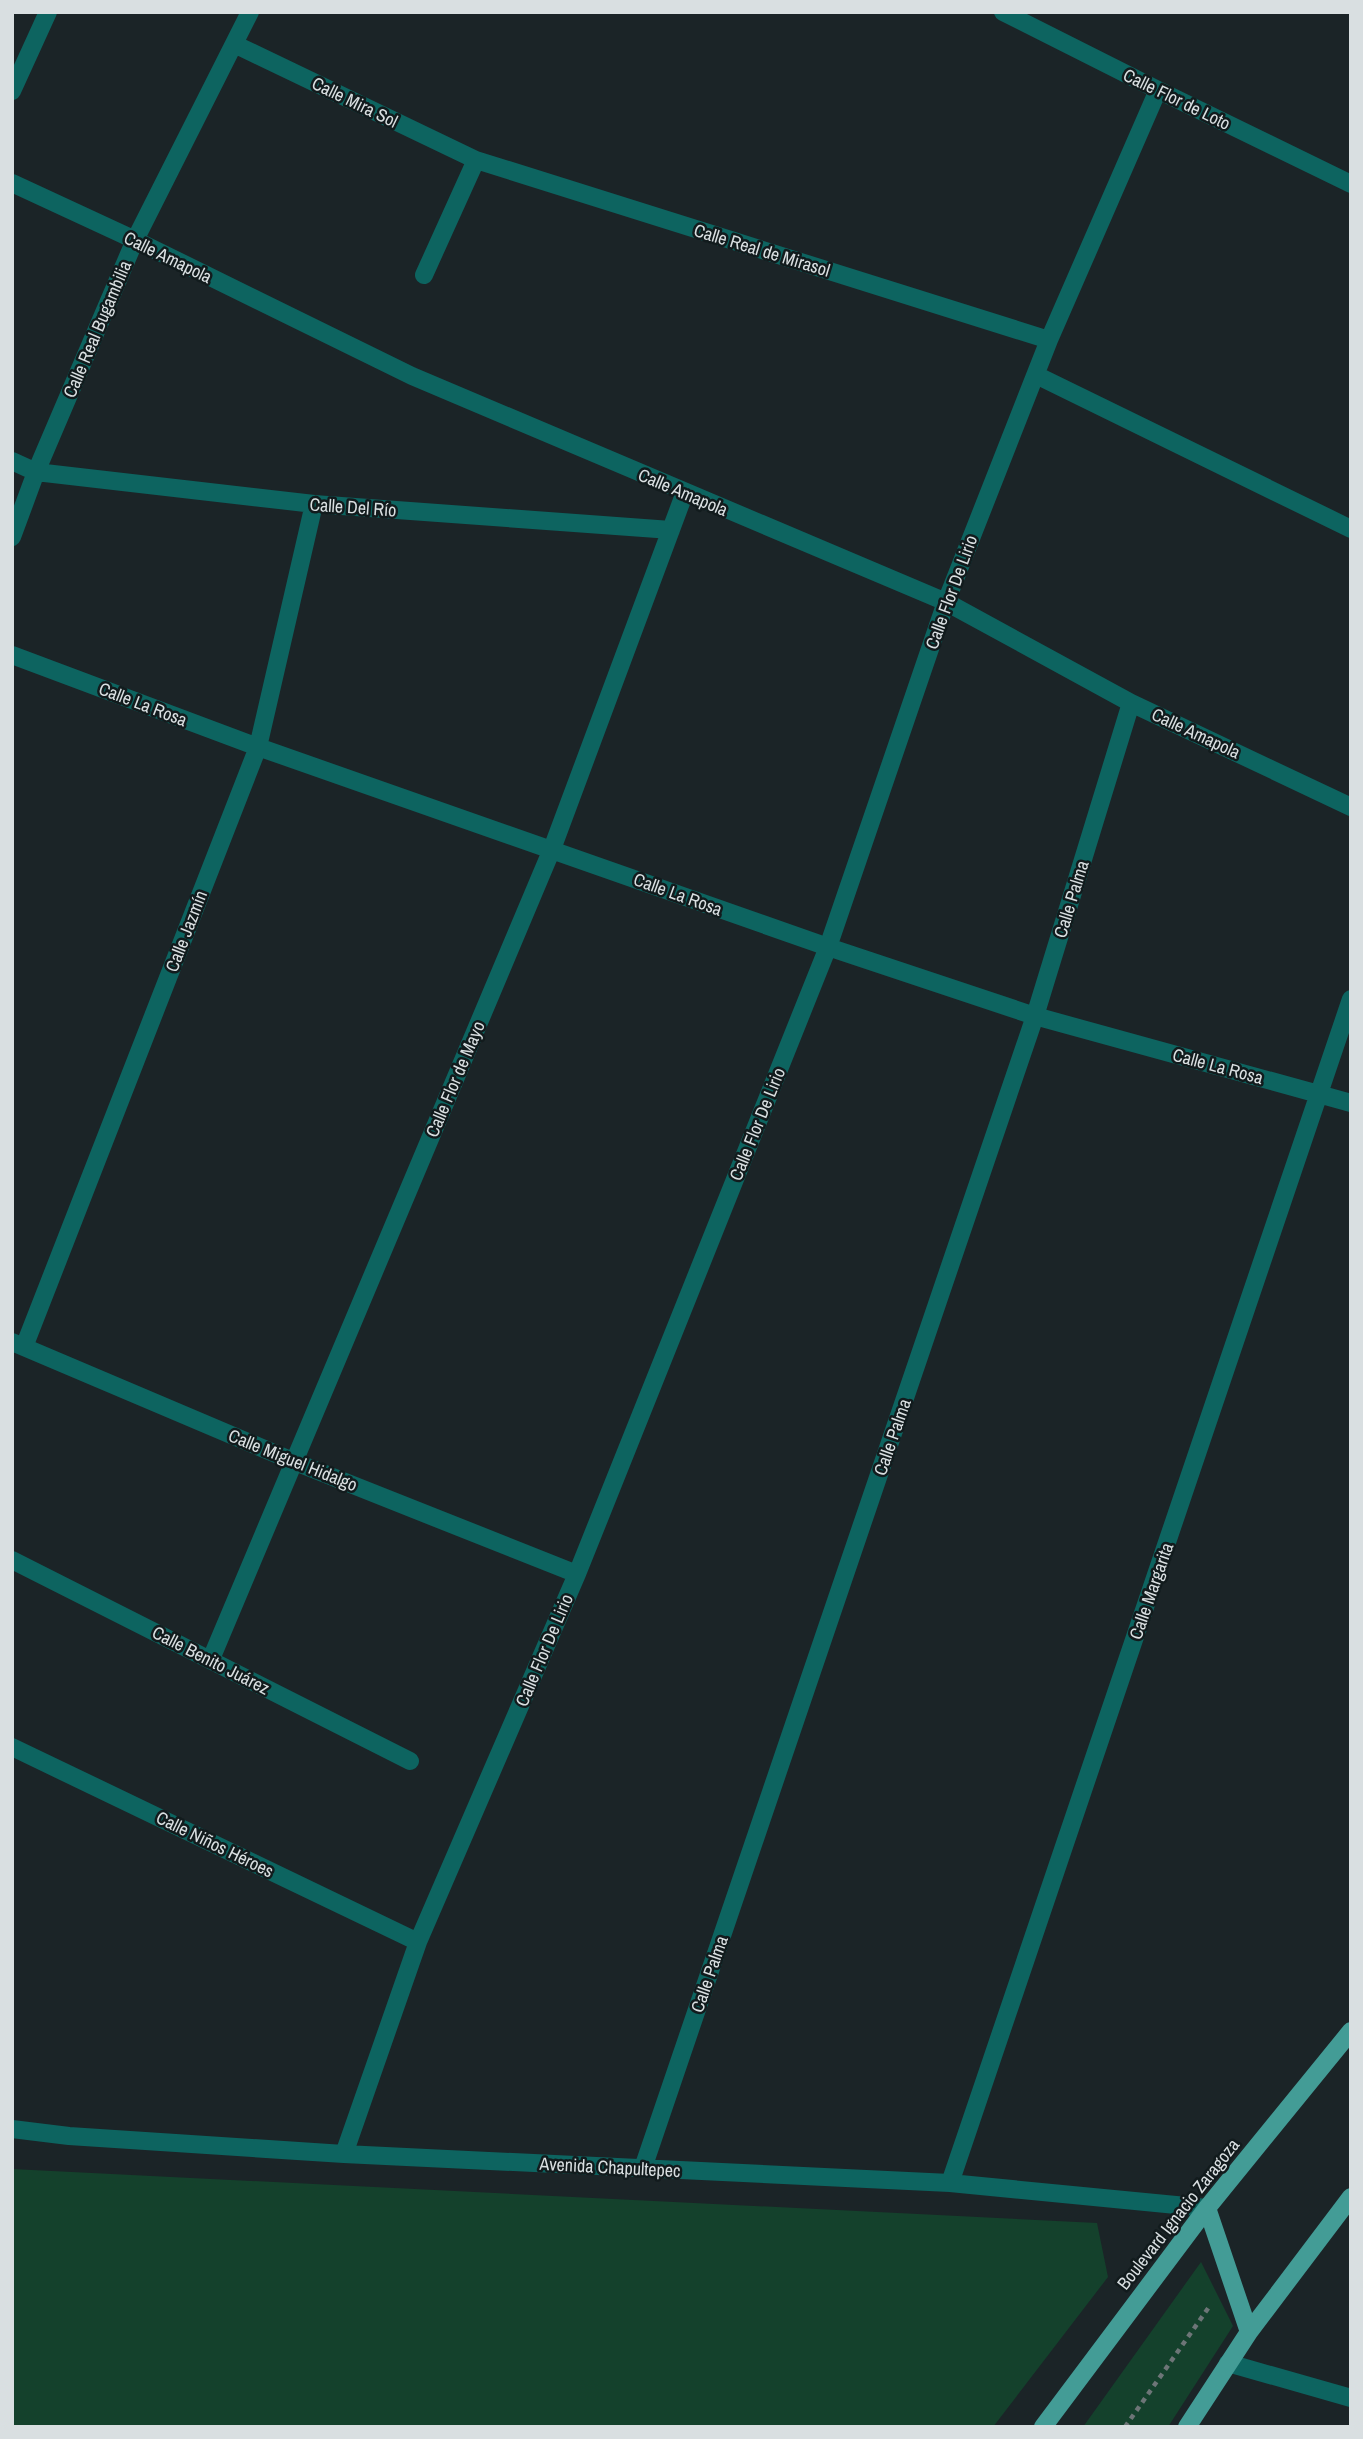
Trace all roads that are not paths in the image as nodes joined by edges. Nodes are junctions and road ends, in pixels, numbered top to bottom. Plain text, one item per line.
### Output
1 (48, 12) edge
2 (250, 12) edge
3 (1003, 12) edge
4 (234, 44) junction
5 (1158, 90) junction
6 (12, 91) edge
7 (476, 160) junction
8 (12, 183) edge
9 (1351, 184) edge
10 (135, 240) junction
11 (424, 275) dead end
12 (1049, 340) junction
13 (1035, 375) junction
14 (12, 461) edge
15 (37, 472) junction
16 (685, 492) junction
17 (314, 505) junction
18 (1351, 529) edge
19 (671, 530) junction
20 (12, 537) edge
21 (946, 602) junction
22 (13, 656) edge
23 (1131, 702) junction
24 (258, 747) junction
25 (1351, 807) edge
26 (552, 849) junction
27 (828, 947) junction
28 (1351, 999) edge
29 (1035, 1016) junction
30 (1320, 1094) junction
31 (1351, 1103) edge
32 (18, 1344) edge
33 (295, 1462) junction
34 (12, 1560) edge
35 (577, 1574) junction
36 (211, 1659) junction
37 (12, 1747) edge
38 (410, 1761) dead end
39 (418, 1942) junction
40 (1351, 2031) edge
41 (12, 2129) edge
42 (344, 2154) junction
43 (643, 2168) junction
44 (950, 2183) junction
45 (1351, 2197) edge
46 (1207, 2208) junction
47 (1249, 2332) junction
48 (1228, 2363) junction
49 (1351, 2398) edge
50 (1042, 2427) edge
51 (1187, 2427) edge

1 - 6 street
2 - 4 street, Calle Real Bugambilia
3 - 5 street, Calle Flor de Loto
4 - 7 street, Calle Mira Sol
4 - 10 street, Calle Real Bugambilia
5 - 9 street, Calle Flor de Loto
5 - 12 street, Calle Flor De Lirio
7 - 11 street
7 - 12 street, Calle Real de Mirasol
8 - 10 street, Calle Amapola
10 - 15 street, Calle Real Bugambilia
10 - 16 street, Calle Amapola
12 - 13 street, Calle Flor De Lirio
13 - 18 street
13 - 21 street, Calle Flor De Lirio
14 - 15 street, Calle Del Río
15 - 17 street, Calle Del Río
15 - 20 street, Calle Real Bugambilia
16 - 19 street, Calle Flor de Mayo
16 - 21 street, Calle Amapola
17 - 19 street, Calle Del Río
17 - 24 street, Calle Jazmín
19 - 26 street, Calle Flor de Mayo
21 - 23 street, Calle Amapola
21 - 27 street, Calle Flor De Lirio
22 - 24 street, Calle La Rosa
23 - 25 street, Calle Amapola
23 - 29 street, Calle Palma
24 - 26 street, Calle La Rosa
24 - 32 street, Calle Jazmín
26 - 27 street, Calle La Rosa
26 - 33 street, Calle Flor de Mayo
27 - 29 street, Calle La Rosa
27 - 35 street, Calle Flor De Lirio
28 - 30 street, Calle Margarita
29 - 30 street, Calle La Rosa
29 - 43 street, Calle Palma
30 - 31 street, Calle La Rosa
30 - 44 street, Calle Margarita
32 - 33 street, Calle Miguel Hidalgo
33 - 35 street, Calle Miguel Hidalgo
33 - 36 street, Calle Flor de Mayo
34 - 36 street, Calle Benito Juárez
35 - 39 street, Calle Flor De Lirio
36 - 38 street, Calle Benito Juárez
37 - 39 street, Calle Niños Héroes
39 - 42 street, Calle Flor De Lirio
40 - 46 main road, Boulevard Ignacio Zaragoza
41 - 42 street, Avenida Chapultepec
42 - 43 street, Avenida Chapultepec
43 - 44 street, Avenida Chapultepec
44 - 46 street, Avenida Chapultepec
45 - 47 main road
46 - 47 main road
46 - 50 main road, Boulevard Ignacio Zaragoza
47 - 48 main road
48 - 49 street
48 - 51 main road

